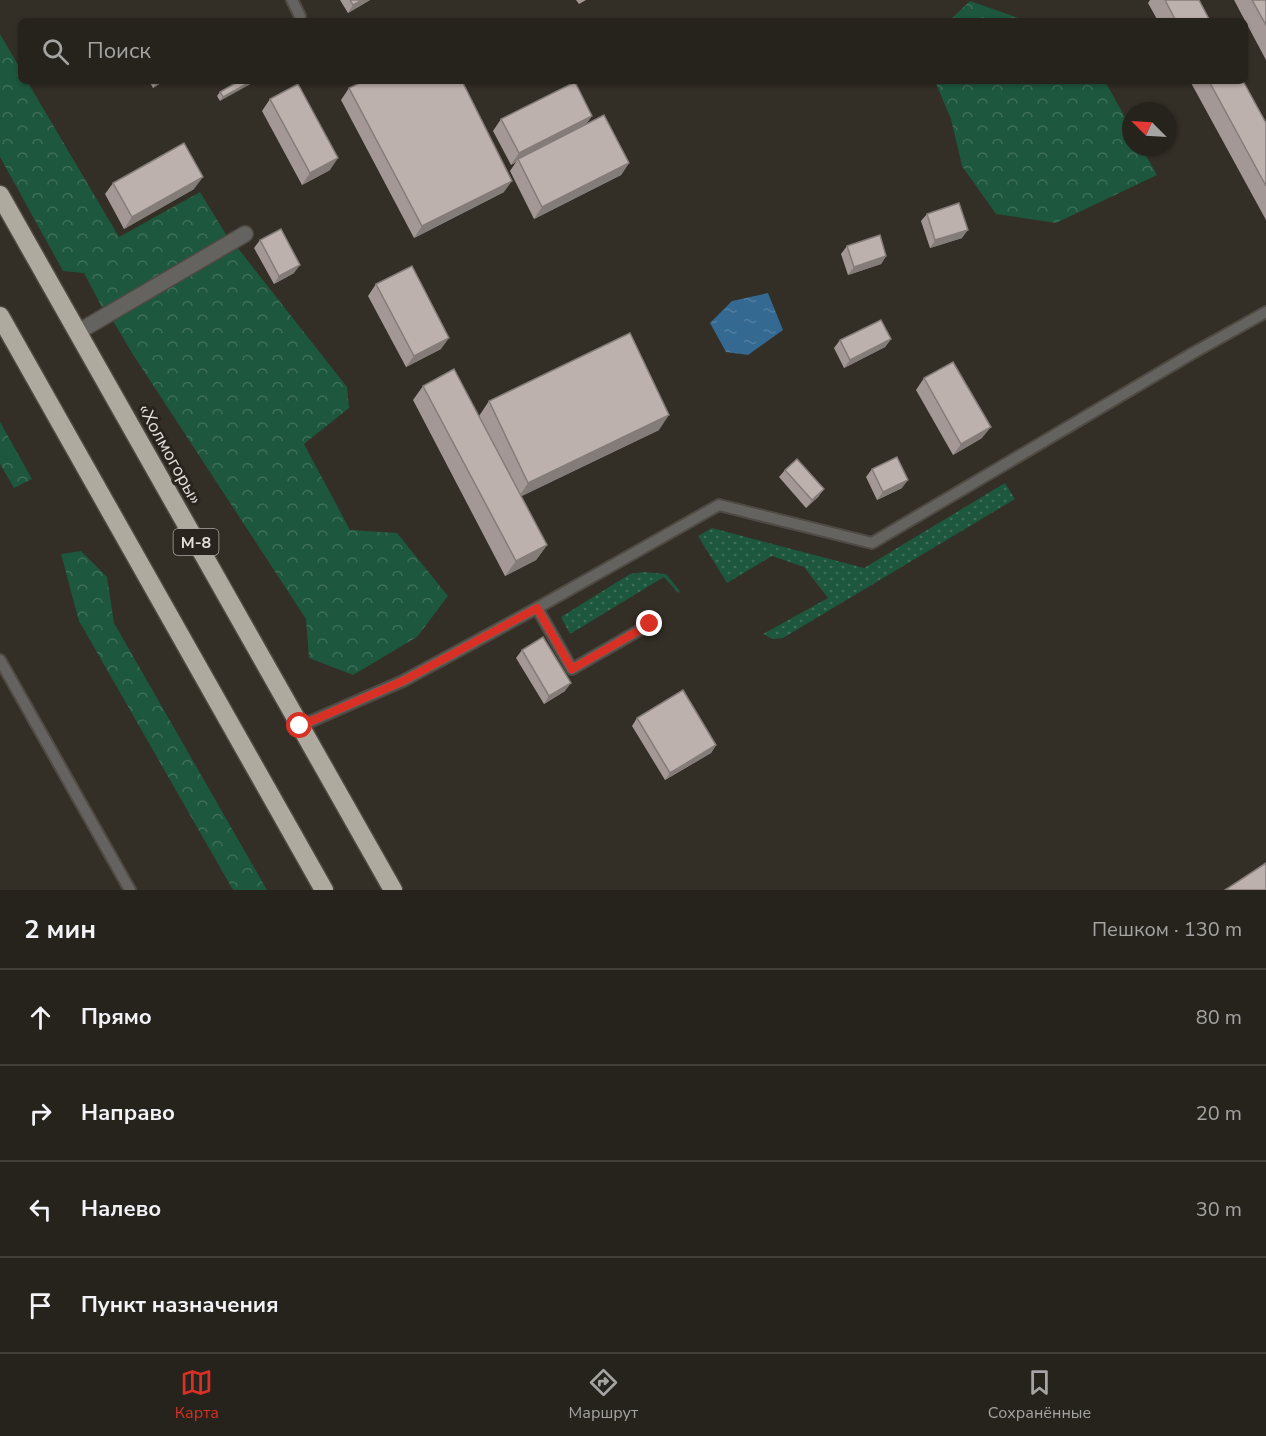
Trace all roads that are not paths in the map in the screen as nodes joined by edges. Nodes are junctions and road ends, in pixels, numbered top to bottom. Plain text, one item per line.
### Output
1 (292, 0) edge
2 (300, 16) dead end
3 (0, 195) edge
4 (245, 234) dead end
5 (1266, 312) edge
6 (0, 316) edge
7 (78, 332) junction
8 (537, 608) junction
9 (650, 624) dead end
10 (0, 660) edge
11 (300, 726) junction
12 (130, 890) edge
13 (324, 890) edge
14 (393, 890) edge

1 - 2 lane
3 - 7 highway, «Холмогоры» / М-8
4 - 7 street
5 - 8 lane
6 - 13 highway
7 - 11 highway, «Холмогоры» / М-8
8 - 9 lane
8 - 11 lane
10 - 12 lane
11 - 14 highway, «Холмогоры» / М-8

